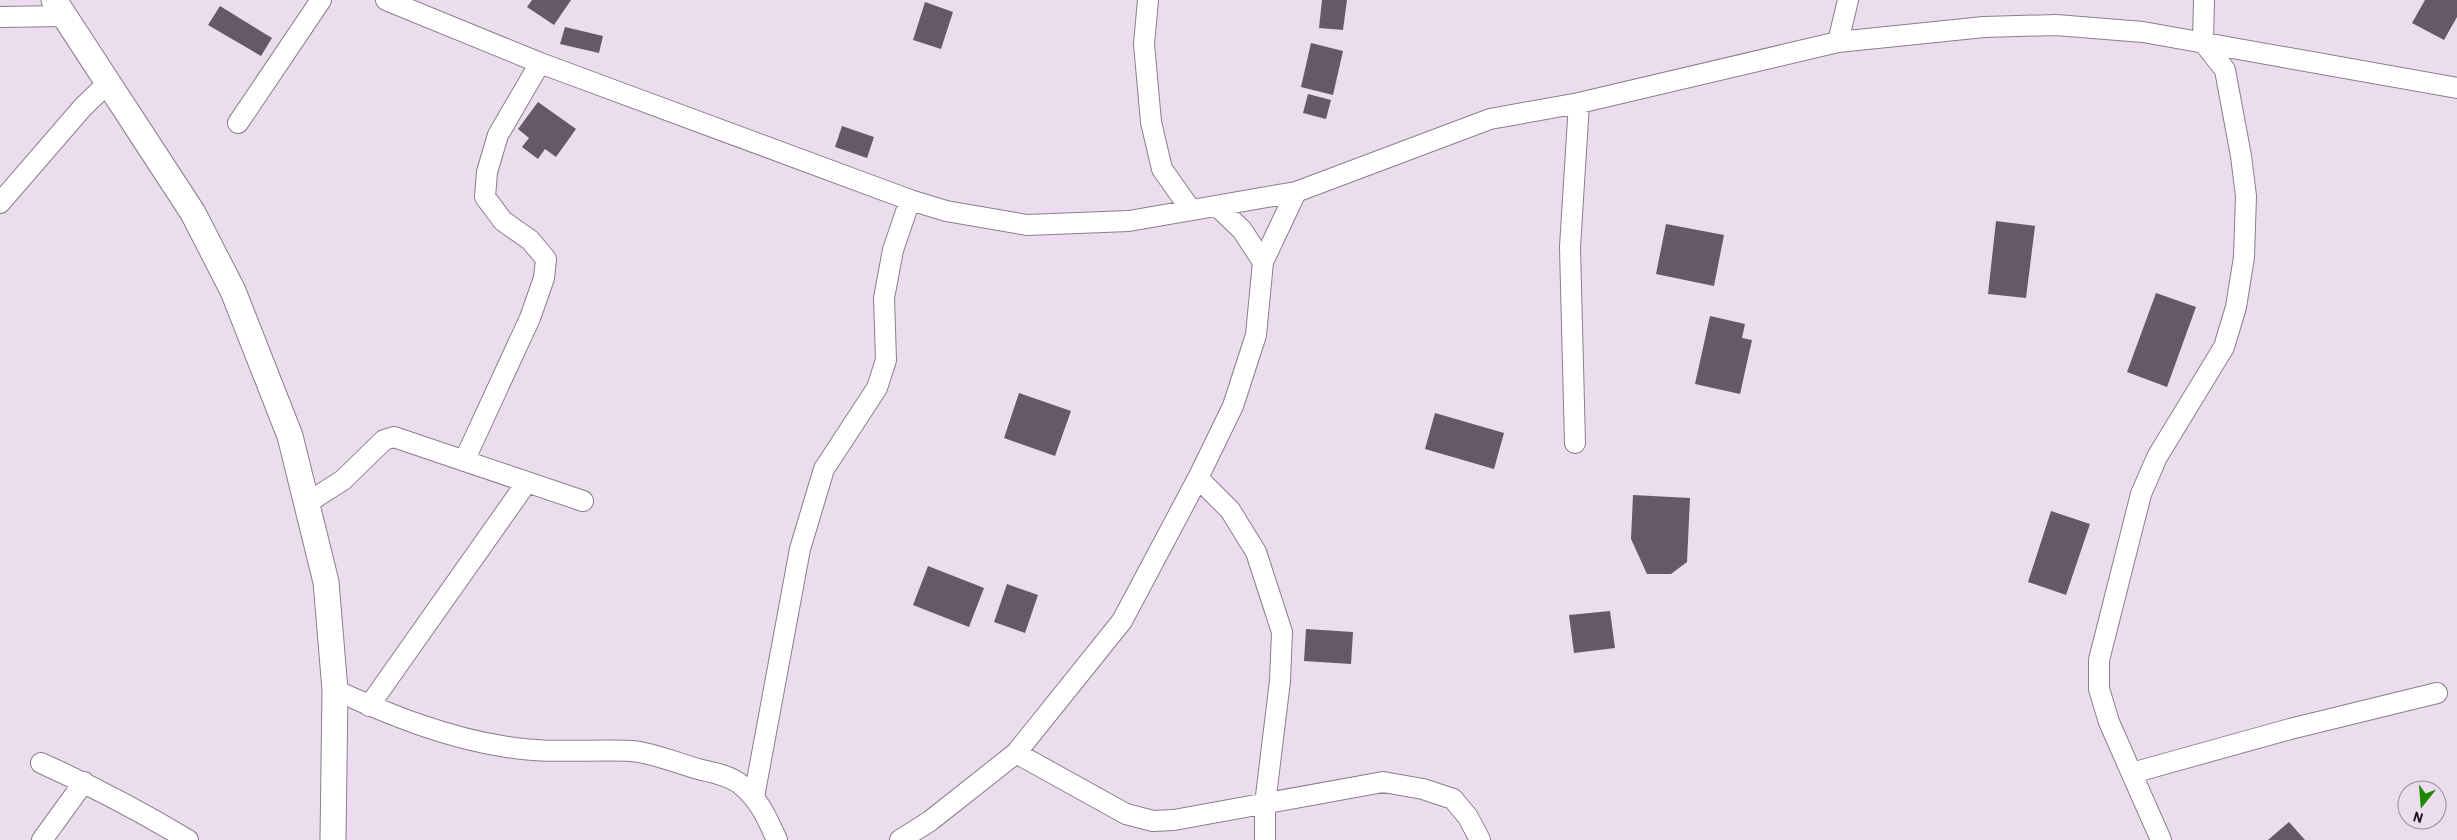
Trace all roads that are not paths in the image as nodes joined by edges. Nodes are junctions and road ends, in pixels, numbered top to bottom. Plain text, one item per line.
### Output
1 (321, 0) edge
2 (386, 0) edge
3 (1148, 0) edge
4 (1848, 0) edge
5 (2204, 0) edge
6 (59, 8) edge
7 (0, 17) edge
8 (1838, 42) junction
9 (2203, 42) junction
10 (2243, 49) junction
11 (540, 63) junction
12 (2225, 70) junction
13 (109, 82) junction
14 (2457, 88) edge
15 (1578, 103) junction
16 (238, 123) dead end
17 (1296, 192) junction
18 (910, 200) junction
19 (0, 203) edge
20 (1217, 206) junction
21 (1191, 210) junction
22 (1263, 262) junction
23 (1575, 443) dead end
24 (464, 461) junction
25 (1198, 478) junction
26 (527, 482) junction
27 (583, 501) dead end
28 (307, 503) junction
29 (335, 690) junction
30 (2437, 693) dead end
31 (369, 706) junction
32 (1016, 753) junction
33 (41, 763) dead end
34 (2132, 773) junction
35 (84, 782) junction
36 (754, 796) junction
37 (1265, 804) junction
38 (42, 840) edge
39 (188, 840) edge
40 (333, 840) edge
41 (777, 840) edge
42 (900, 840) edge
43 (1265, 840) edge
44 (1480, 840) edge
45 (2161, 840) edge

1 - 16 street
2 - 11 street
3 - 21 street
4 - 8 street
5 - 9 street
6 - 7 street
6 - 13 street
8 - 9 street
8 - 15 street
9 - 10 street
9 - 12 street
10 - 12 street
10 - 14 street
11 - 18 street
11 - 24 street
12 - 34 street
13 - 19 street
13 - 28 street
15 - 17 street
15 - 23 street
17 - 20 street
17 - 22 street
18 - 21 street
18 - 36 street
20 - 21 street
20 - 22 street
22 - 25 street
24 - 26 street
24 - 28 street
25 - 32 street
25 - 37 street
26 - 27 street
26 - 31 street
28 - 29 street
29 - 31 street
29 - 40 street
30 - 34 street
31 - 36 street
32 - 37 street
32 - 42 street
33 - 35 street
34 - 45 street
35 - 38 street
35 - 39 street
36 - 41 street
37 - 43 street
37 - 44 street

